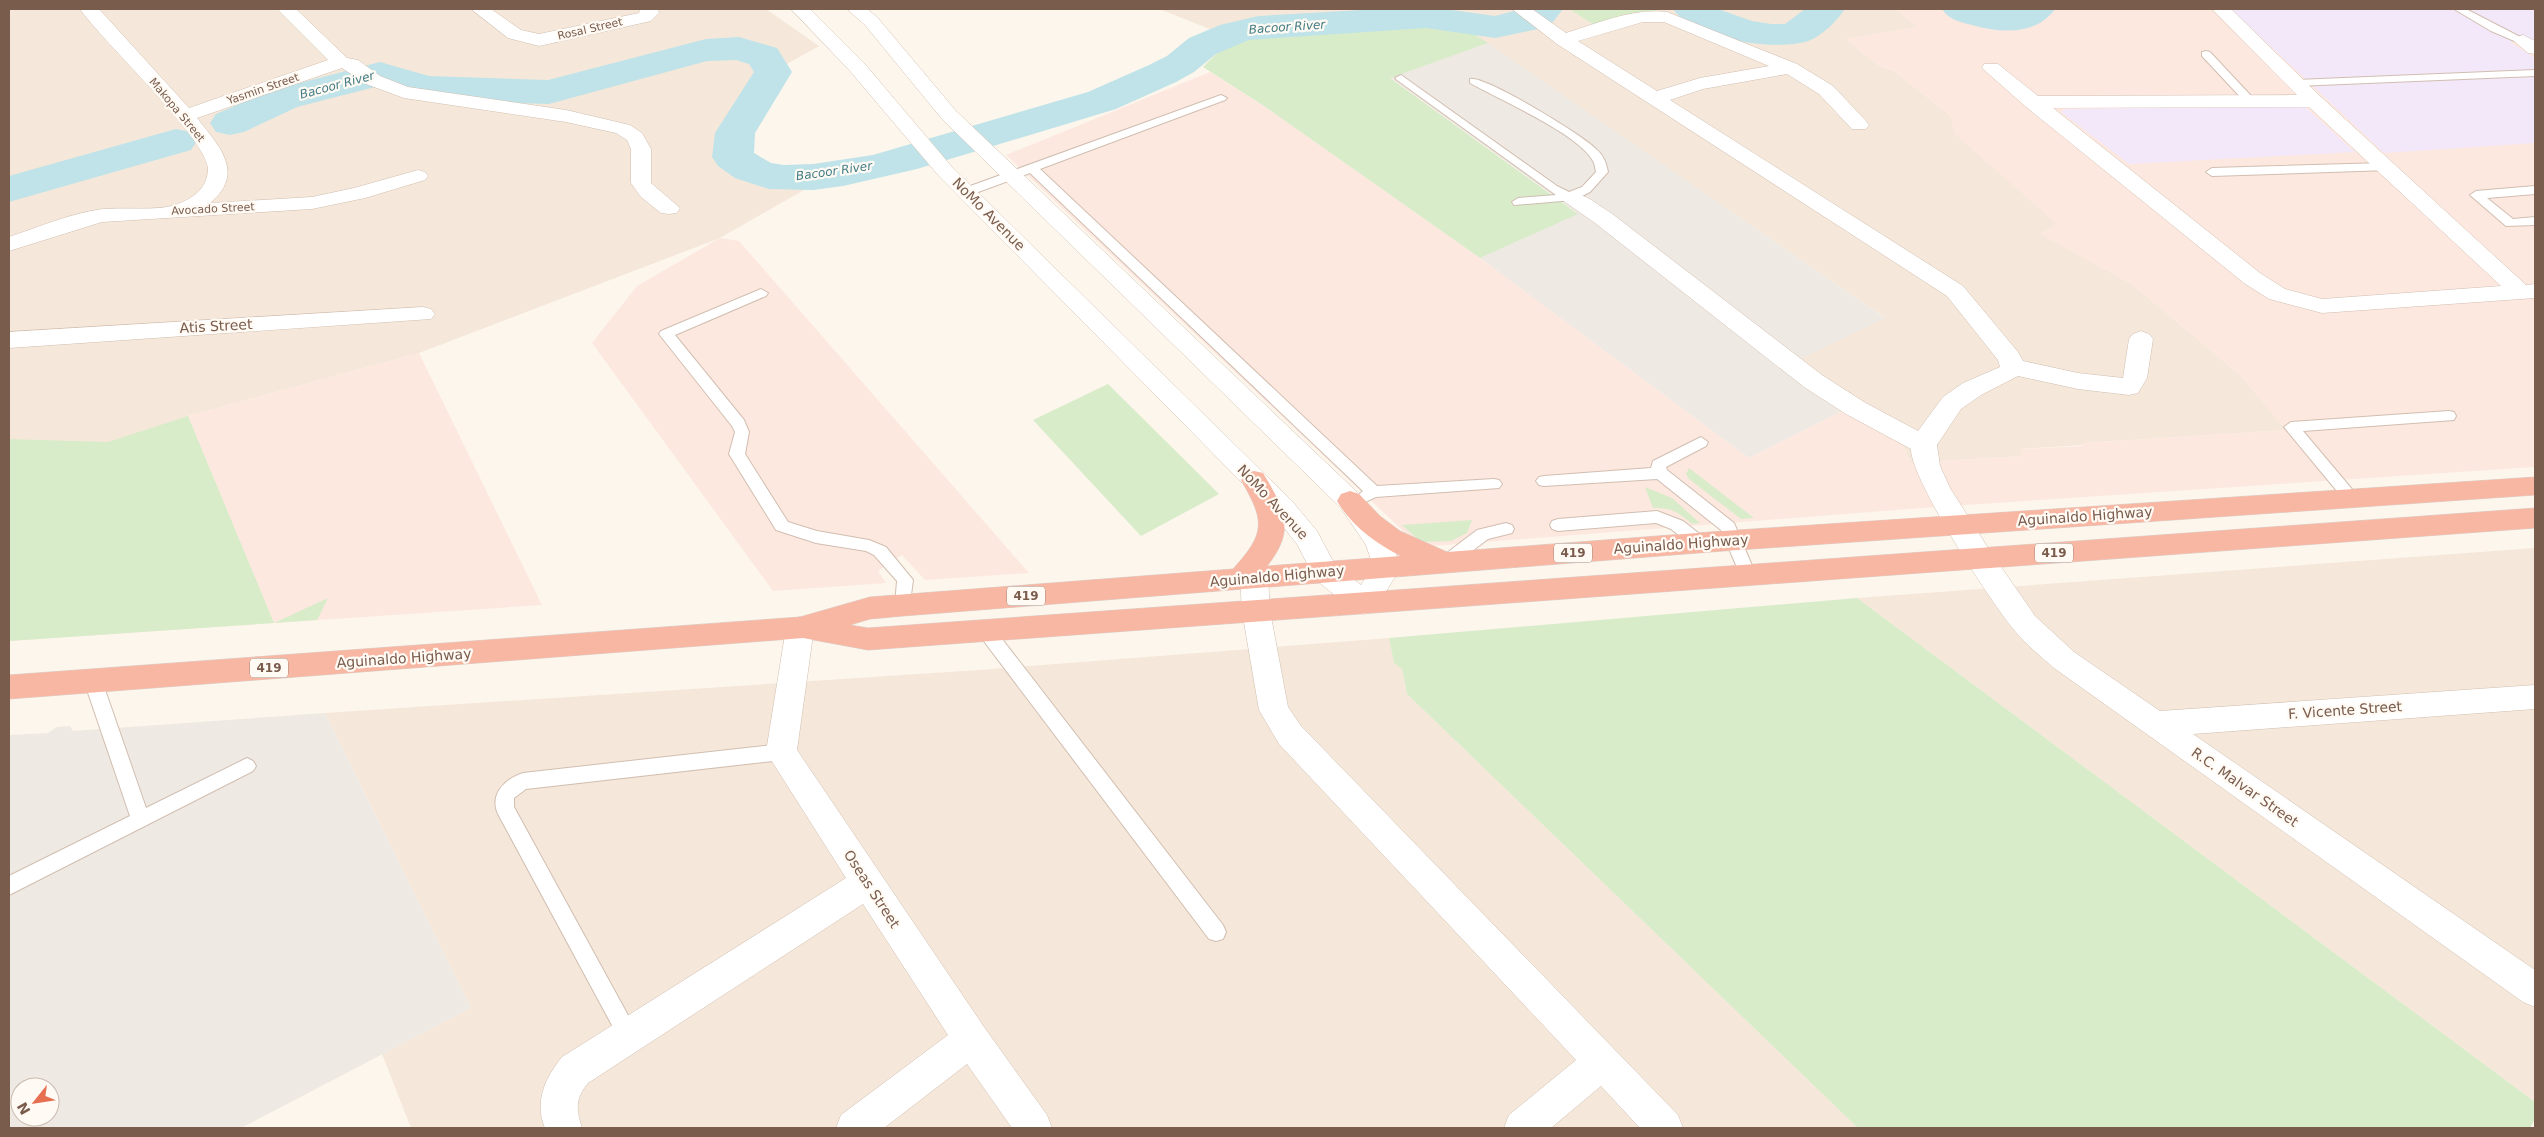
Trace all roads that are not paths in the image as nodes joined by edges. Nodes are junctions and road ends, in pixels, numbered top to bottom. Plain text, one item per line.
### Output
1 (89, 9) edge
2 (286, 9) edge
3 (480, 9) edge
4 (650, 9) edge
5 (800, 9) edge
6 (856, 9) edge
7 (2221, 9) edge
8 (2459, 9) edge
9 (1528, 14) edge
10 (1564, 40) junction
11 (2529, 45) edge
12 (2206, 54) dead end
13 (346, 63) junction
14 (1790, 68) junction
15 (1991, 68) dead end
16 (2535, 73) edge
17 (1401, 78) dead end
18 (1474, 81) dead end
19 (2296, 83) junction
20 (1220, 98) dead end
21 (1655, 98) junction
22 (2250, 101) junction
23 (2314, 101) junction
24 (2032, 102) junction
25 (185, 116) junction
26 (1860, 125) dead end
27 (2385, 167) junction
28 (1021, 172) junction
29 (2212, 172) dead end
30 (418, 176) dead end
31 (2535, 190) edge
32 (966, 192) junction
33 (1572, 198) junction
34 (1518, 202) dead end
35 (668, 208) dead end
36 (179, 211) junction
37 (2535, 221) edge
38 (9, 244) edge
39 (2528, 292) edge
40 (761, 293) dead end
41 (423, 314) dead end
42 (1208, 335) junction
43 (2141, 339) dead end
44 (9, 340) edge
45 (1186, 344) junction
46 (2012, 367) junction
47 (1249, 374) junction
48 (1228, 384) junction
49 (2449, 416) dead end
50 (1701, 442) dead end
51 (1924, 445) junction
52 (1660, 473) junction
53 (1254, 480) junction
54 (1544, 481) dead end
55 (1494, 484) dead end
56 (2535, 486) edge
57 (1362, 497) junction
58 (2351, 498) junction
59 (2535, 518) edge
60 (1558, 525) dead end
61 (1960, 525) junction
62 (1506, 529) dead end
63 (1734, 540) junction
64 (1700, 542) junction
65 (1980, 558) junction
66 (1445, 563) junction
67 (1387, 567) junction
68 (1325, 572) junction
69 (1748, 575) junction
70 (1247, 578) junction
71 (1364, 603) junction
72 (903, 605) junction
73 (1256, 611) junction
74 (800, 628) junction
75 (986, 631) junction
76 (92, 681) junction
77 (9, 687) edge
78 (2535, 697) edge
79 (2155, 724) junction
80 (781, 752) junction
81 (247, 766) dead end
82 (141, 820) junction
83 (868, 882) junction
84 (9, 886) edge
85 (1216, 932) dead end
86 (2535, 990) edge
87 (628, 1035) junction
88 (971, 1039) junction
89 (1602, 1062) junction
90 (564, 1128) edge
91 (854, 1128) edge
92 (1034, 1128) edge
93 (1522, 1128) edge
94 (1665, 1128) edge

1 - 25 street, Makopa Street
2 - 13 street
3 - 4 street, Rosal Street
5 - 32 street, NoMo Avenue
6 - 28 street
7 - 19 street
8 - 11 lane
9 - 10 street
10 - 14 street
10 - 21 street
12 - 22 lane
13 - 25 street, Yasmin Street
13 - 35 street
14 - 21 street
14 - 26 street
15 - 24 street
16 - 19 lane
17 - 33 lane
18 - 33 lane
19 - 23 street
20 - 28 lane
21 - 46 street
22 - 23 street
22 - 24 street
23 - 27 street
24 - 39 street
25 - 36 street, Makopa Street
27 - 29 lane
27 - 39 street
28 - 32 lane
28 - 42 lane
28 - 45 street
30 - 36 street, Avocado Street
31 - 37 lane
32 - 53 street, NoMo Avenue
33 - 34 lane
33 - 51 street
36 - 38 street, Avocado Street
40 - 72 lane
41 - 44 street, Atis Street
42 - 45 lane
42 - 47 lane
43 - 46 street
45 - 48 street
46 - 51 street
47 - 48 lane
47 - 57 lane
48 - 57 street
49 - 58 lane
50 - 52 lane
51 - 61 street, R.C. Malvar Street
52 - 54 lane
52 - 63 lane
53 - 68 street, NoMo Avenue
53 - 70 highway
55 - 57 lane
56 - 58 highway, Aguinaldo Highway / 419
57 - 66 highway
57 - 67 street
58 - 61 highway, Aguinaldo Highway / 419
59 - 65 highway, Aguinaldo Highway / 419
60 - 64 lane
61 - 63 highway, Aguinaldo Highway / 419
61 - 65 street, R.C. Malvar Street
62 - 66 lane
63 - 64 highway, Aguinaldo Highway / 419
63 - 69 lane
64 - 66 highway, Aguinaldo Highway / 419
65 - 69 highway, Aguinaldo Highway / 419
65 - 79 street, R.C. Malvar Street
66 - 67 highway, Aguinaldo Highway / 419
67 - 68 highway, Aguinaldo Highway / 419
67 - 71 street
68 - 70 highway, Aguinaldo Highway / 419
68 - 71 street, NoMo Avenue
69 - 71 highway, Aguinaldo Highway / 419
70 - 72 highway, Aguinaldo Highway / 419
70 - 73 street
71 - 73 highway, Aguinaldo Highway / 419
72 - 74 highway, Aguinaldo Highway / 419
73 - 75 highway, Aguinaldo Highway / 419
73 - 89 street
74 - 75 highway, Aguinaldo Highway / 419
74 - 76 highway, Aguinaldo Highway / 419
74 - 80 street
75 - 85 lane
76 - 77 highway, Aguinaldo Highway / 419
76 - 82 lane
78 - 79 street, F. Vicente Street
79 - 86 street, R.C. Malvar Street
80 - 83 street, Oseas Street
80 - 87 lane
81 - 82 lane
82 - 84 lane
83 - 87 street
83 - 88 street, Oseas Street
87 - 90 street
88 - 91 street
88 - 92 street, Oseas Street
89 - 93 street
89 - 94 street

